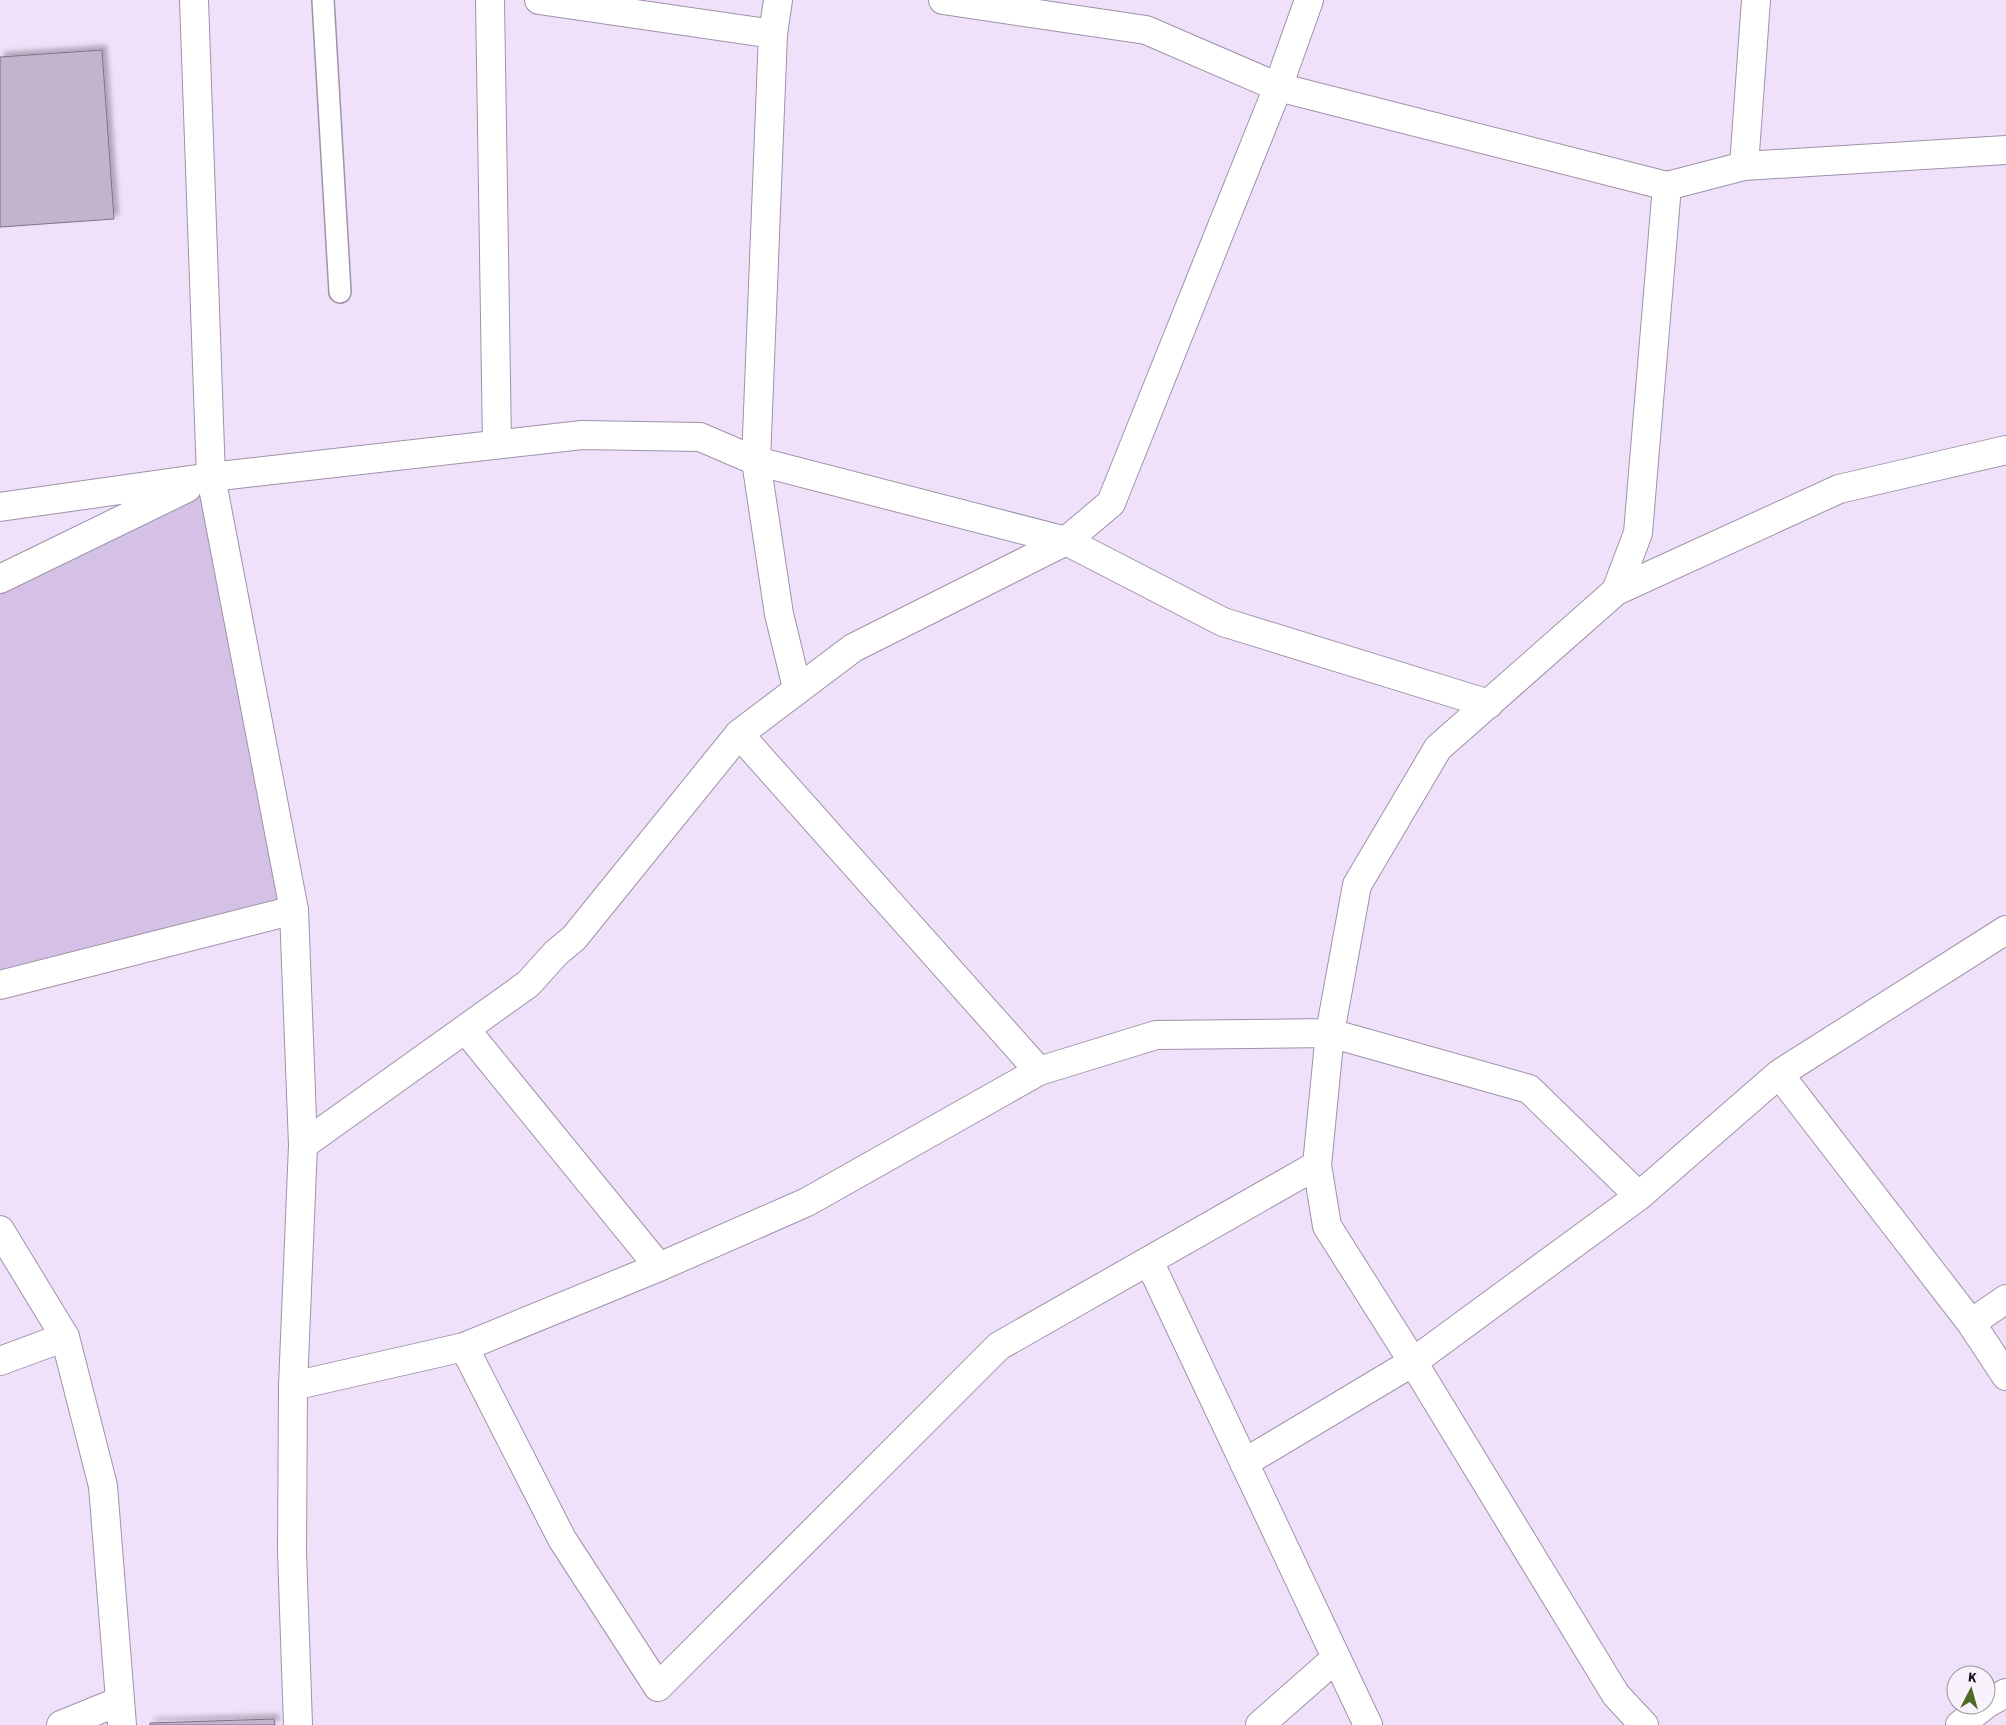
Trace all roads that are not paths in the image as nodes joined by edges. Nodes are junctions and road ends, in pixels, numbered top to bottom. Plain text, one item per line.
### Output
1 (194, 0) edge
2 (323, 0) edge
3 (490, 0) edge
4 (539, 0) edge
5 (778, 0) edge
6 (943, 0) edge
7 (1309, 0) edge
8 (1756, 0) edge
9 (773, 34) junction
10 (1278, 87) junction
11 (2006, 150) edge
12 (1744, 166) junction
13 (1667, 186) junction
14 (340, 292) dead end
15 (497, 444) junction
16 (2006, 450) edge
17 (756, 461) junction
18 (211, 476) junction
19 (0, 507) edge
20 (1066, 541) junction
21 (0, 579) edge
22 (1616, 591) junction
23 (797, 688) junction
24 (1489, 704) junction
25 (739, 734) junction
26 (294, 910) junction
27 (2006, 930) edge
28 (0, 984) edge
29 (466, 1030) junction
30 (1330, 1033) junction
31 (1039, 1071) junction
32 (1779, 1074) junction
33 (303, 1145) junction
34 (1317, 1165) junction
35 (1639, 1196) junction
36 (0, 1230) edge
37 (1149, 1261) junction
38 (659, 1267) junction
39 (2006, 1299) edge
40 (1971, 1323) junction
41 (65, 1337) junction
42 (464, 1347) junction
43 (0, 1362) edge
44 (1413, 1362) junction
45 (2006, 1376) edge
46 (293, 1386) junction
47 (1244, 1464) junction
48 (1336, 1658) junction
49 (1616, 1694) junction
50 (121, 1713) edge
51 (1973, 1715) edge
52 (61, 1725) edge
53 (298, 1725) edge
54 (1260, 1725) edge
55 (1368, 1725) edge
56 (1644, 1725) edge
57 (1664, 1725) edge
58 (1960, 1725) edge

1 - 18 street
2 - 14 lane
3 - 15 street
4 - 9 street
5 - 9 street
6 - 10 street
7 - 10 street
8 - 12 street
9 - 17 street
10 - 13 street
10 - 20 street
11 - 12 street
12 - 13 street
13 - 22 street
15 - 17 street
15 - 18 street
16 - 22 street
17 - 20 street
17 - 23 street
18 - 19 street
18 - 21 street
18 - 26 street
20 - 23 street
20 - 24 street
22 - 24 street
23 - 25 street
24 - 30 street
25 - 29 street
25 - 31 street
26 - 28 street
26 - 33 street
27 - 32 street
29 - 33 street
29 - 38 street
30 - 31 street
30 - 34 street
30 - 35 street
31 - 38 street
32 - 35 street
32 - 40 street
33 - 46 street
34 - 37 street
34 - 44 street
35 - 44 street
36 - 41 street
37 - 42 street
37 - 47 street
38 - 42 street
39 - 40 street
40 - 45 street
41 - 43 street
41 - 50 street
42 - 46 street
44 - 47 street
44 - 49 street
46 - 53 street
47 - 48 street
48 - 54 street
48 - 55 street
49 - 56 street
49 - 57 street
50 - 52 street
51 - 58 street

